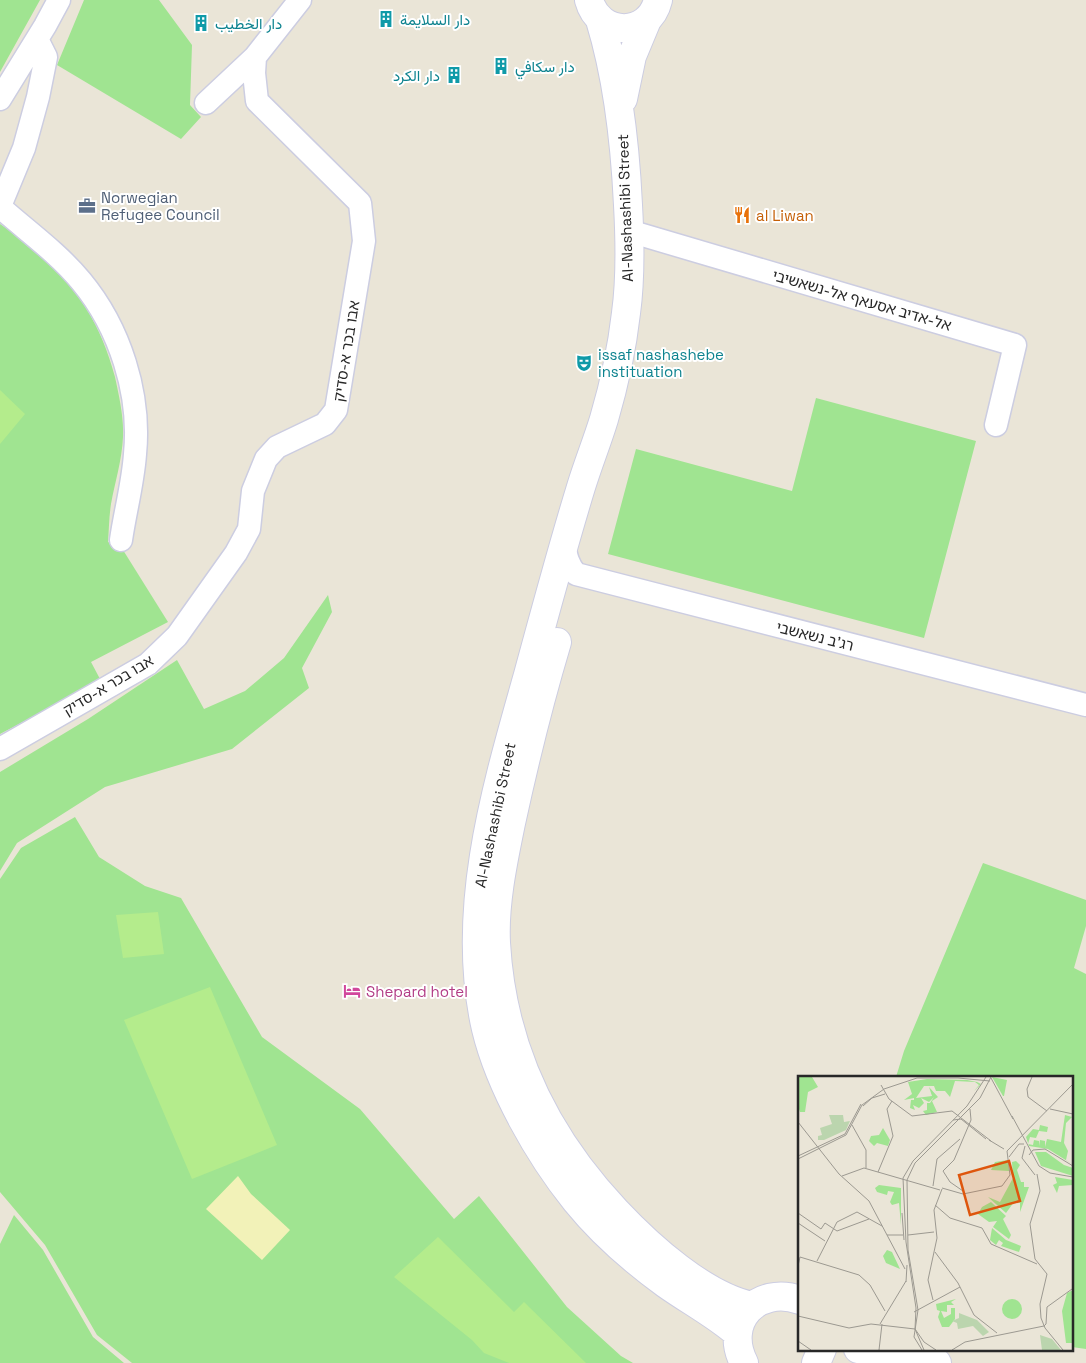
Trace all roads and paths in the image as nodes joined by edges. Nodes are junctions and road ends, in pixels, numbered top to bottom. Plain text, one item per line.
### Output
1 (58, 0) edge
2 (300, 0) edge
3 (594, 10) edge
4 (653, 10) edge
5 (37, 39) junction
6 (255, 57) junction
7 (0, 99) edge
8 (206, 103) dead end
9 (621, 116) junction
10 (0, 206) edge
11 (629, 232) junction
12 (604, 418) junction
13 (996, 425) dead end
14 (121, 540) dead end
15 (564, 544) junction
16 (576, 574) junction
17 (1086, 705) edge
18 (0, 749) edge
19 (798, 1299) edge
20 (752, 1306) junction
21 (737, 1333) junction
22 (822, 1350) edge
23 (864, 1350) edge
24 (744, 1363) edge
25 (816, 1363) edge
26 (937, 1363) edge

1 - 5 street
2 - 6 street
3 - 4 street
3 - 9 street
4 - 9 street
5 - 7 street
5 - 10 street
6 - 8 street
6 - 18 street, אבו בכר א-סדיק
9 - 11 street, Al-Nashashibi Street
10 - 14 street
11 - 12 street, Al-Nashashibi Street
11 - 13 street, אל-אדיב אסעאף אל-נשאשיבי
12 - 15 street, Al-Nashashibi Street
12 - 16 street, Al-Nashashibi Street
15 - 16 street
15 - 21 street, Al-Nashashibi Street
16 - 17 street, רג'ב נשאשבי
16 - 20 street, Al-Nashashibi Street
19 - 20 street
20 - 21 street
21 - 24 street
22 - 25 street
23 - 26 street

